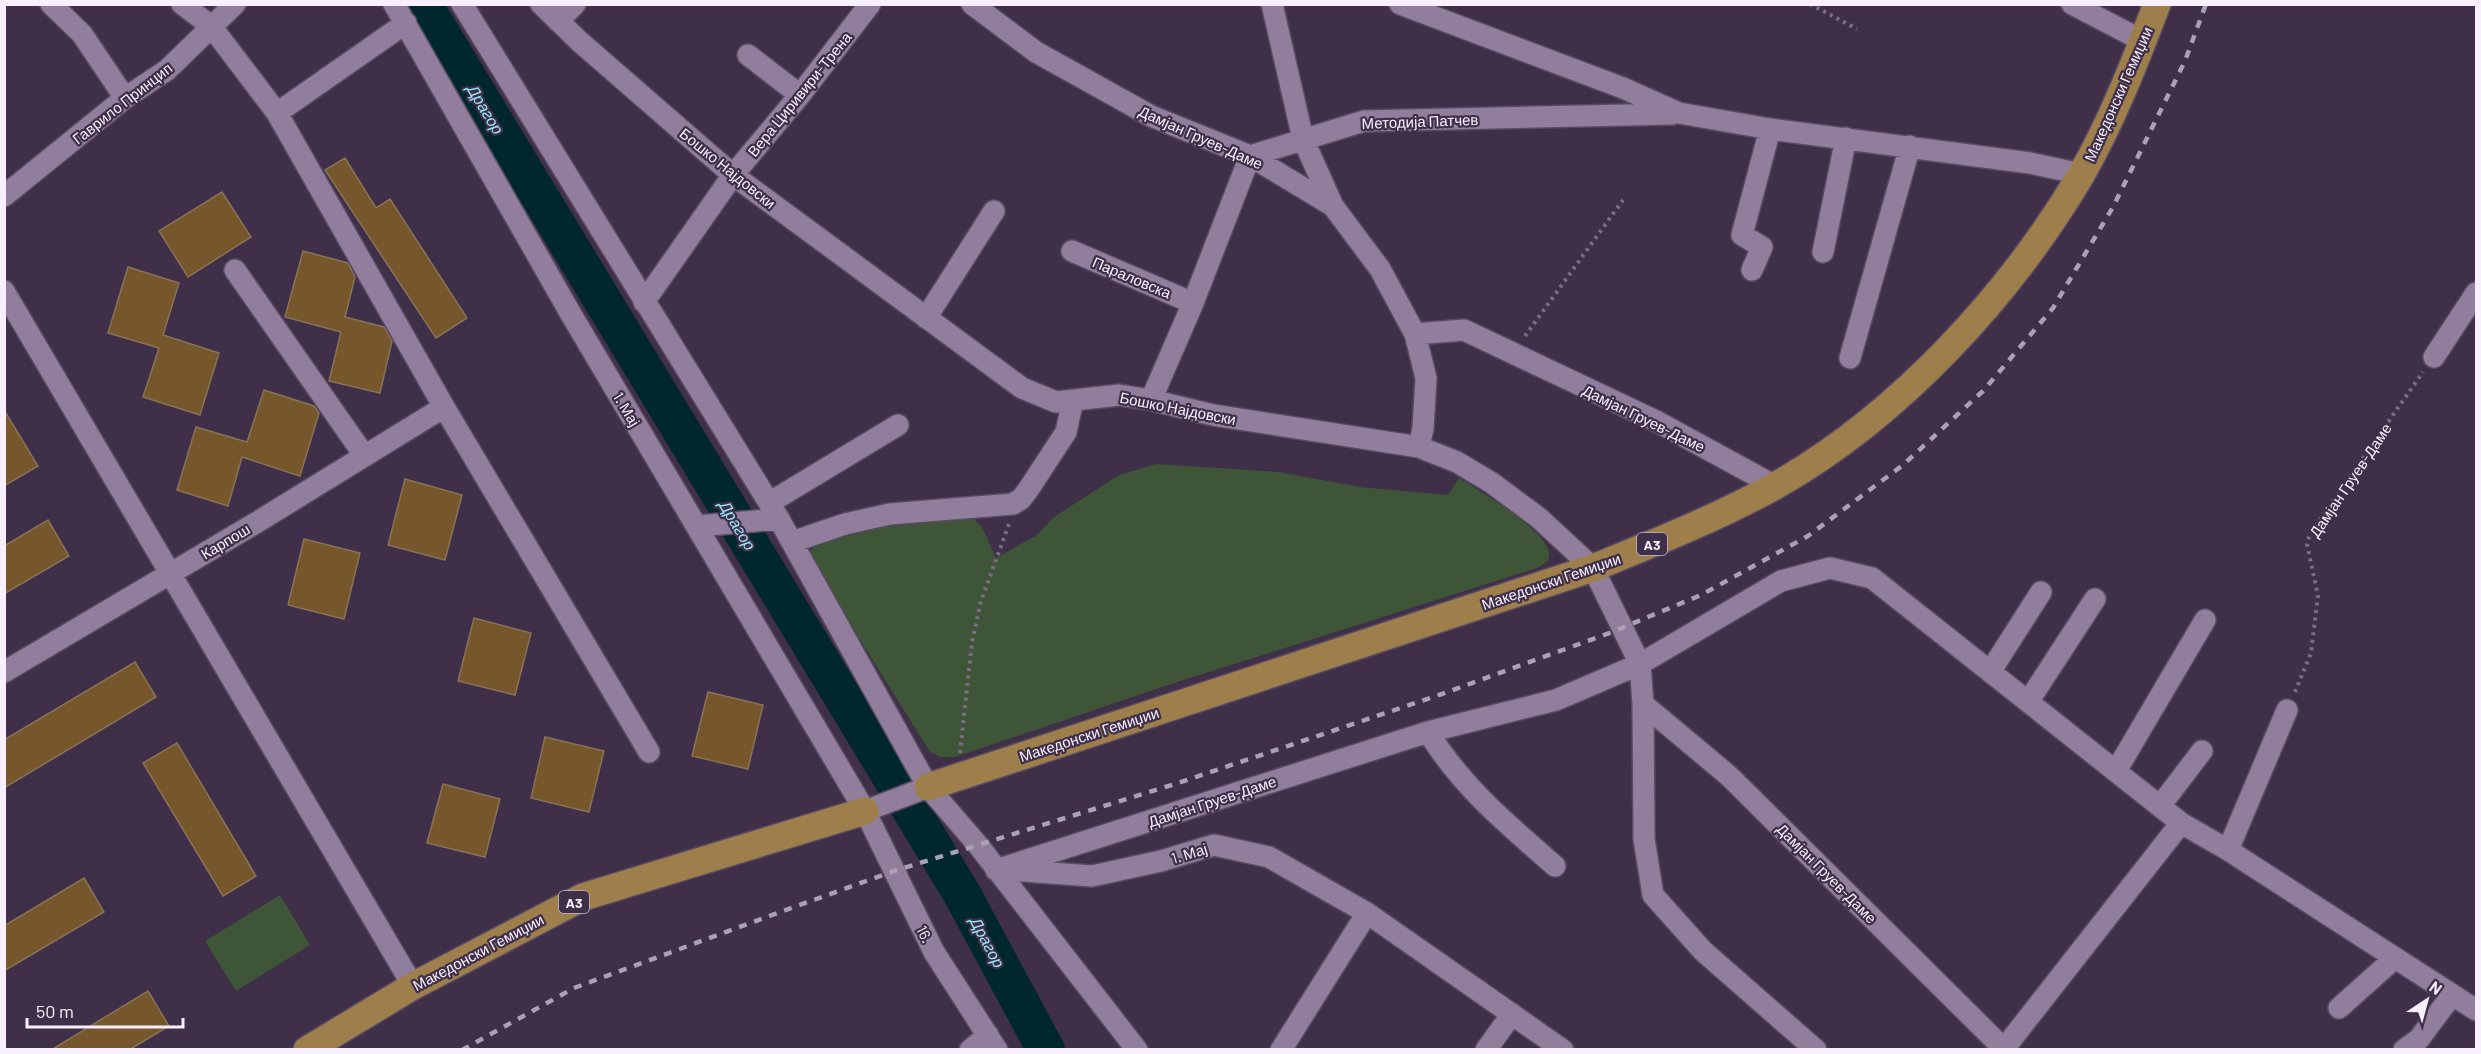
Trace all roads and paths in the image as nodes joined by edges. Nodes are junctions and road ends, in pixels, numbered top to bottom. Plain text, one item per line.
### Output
1 (51, 4) edge
2 (182, 4) edge
3 (235, 4) edge
4 (394, 4) edge
5 (462, 4) edge
6 (541, 4) edge
7 (575, 4) edge
8 (870, 4) edge
9 (972, 4) edge
10 (1272, 4) edge
11 (1400, 4) edge
12 (1810, 4) edge
13 (2072, 4) edge
14 (2157, 4) edge
15 (558, 21) junction
16 (406, 23) junction
17 (211, 26) junction
18 (1857, 28) dead end
19 (2143, 41) junction
20 (748, 55) dead end
21 (1623, 88) junction
22 (800, 95) junction
23 (125, 98) junction
24 (277, 112) junction
25 (1679, 113) junction
26 (1622, 115) junction
27 (1770, 129) junction
28 (1846, 138) junction
29 (1304, 139) junction
30 (1910, 146) junction
31 (1250, 156) junction
32 (2081, 174) junction
33 (733, 175) junction
34 (4, 196) edge
35 (1623, 200) dead end
36 (1333, 206) junction
37 (994, 211) dead end
38 (1072, 251) dead end
39 (1823, 252) dead end
40 (235, 270) dead end
41 (1752, 270) dead end
42 (4, 291) edge
43 (2476, 293) edge
44 (644, 302) junction
45 (1193, 303) junction
46 (926, 318) junction
47 (1415, 334) junction
48 (1512, 354) junction
49 (2434, 357) joint
50 (1850, 358) dead end
51 (1073, 400) junction
52 (1150, 400) junction
53 (444, 406) junction
54 (898, 425) dead end
55 (1419, 447) junction
56 (364, 455) junction
57 (1775, 486) junction
58 (1018, 502) junction
59 (770, 514) junction
60 (704, 525) junction
61 (792, 542) junction
62 (1593, 568) junction
63 (170, 573) junction
64 (2041, 592) dead end
65 (2096, 599) dead end
66 (2205, 620) dead end
67 (1640, 664) junction
68 (4, 672) edge
69 (1990, 672) junction
70 (2028, 702) junction
71 (1643, 704) junction
72 (2287, 710) joint
73 (1428, 732) junction
74 (2202, 751) dead end
75 (649, 752) dead end
76 (2116, 771) junction
77 (957, 778) junction
78 (928, 787) junction
79 (2160, 806) junction
80 (864, 811) junction
81 (2181, 823) junction
82 (2228, 850) junction
83 (1555, 866) dead end
84 (996, 870) junction
85 (1367, 913) junction
86 (2395, 958) junction
87 (413, 986) junction
88 (2452, 995) junction
89 (2339, 1008) dead end
90 (2476, 1010) edge
91 (1512, 1014) junction
92 (993, 1042) edge
93 (2003, 1049) edge
94 (307, 1050) edge
95 (970, 1050) edge
96 (1137, 1050) edge
97 (1281, 1050) edge
98 (1486, 1050) edge
99 (1563, 1050) edge
100 (1816, 1050) edge
101 (2404, 1050) edge

1 - 23 street
2 - 17 street
3 - 17 street, Гаврило Принцип
4 - 16 street, 1. Мај
5 - 44 street
6 - 15 street, Бошко Најдовски
7 - 15 street
8 - 22 street, Вера Циривири-Трена
9 - 31 street, Дамјан Груев-Даме
10 - 29 street
11 - 21 street
12 - 18 path
13 - 19 street
14 - 19 main road, Македонски Гемиџии / A3
15 - 33 street, Бошко Најдовски
16 - 24 street
16 - 60 street, 1. Мај
17 - 23 street, Гаврило Принцип
17 - 24 street
19 - 32 main road, Македонски Гемиџии / A3
20 - 22 street
21 - 25 street
21 - 26 street
22 - 33 street, Вера Циривири-Трена
23 - 34 street, Гаврило Принцип
24 - 53 street
25 - 26 street, Методија Патчев
25 - 27 street
26 - 29 street, Методија Патчев
27 - 28 street
27 - 41 street
28 - 30 street
28 - 39 street
29 - 31 street, Методија Патчев
29 - 36 street
30 - 32 street
30 - 50 street
31 - 36 street, Дамјан Груев-Даме
31 - 45 street
32 - 57 main road, Македонски Гемиџии / A3
33 - 44 street, Вера Циривири-Трена
33 - 46 street, Бошко Најдовски
35 - 48 path
36 - 47 street, Дамјан Груев-Даме
37 - 46 street
38 - 45 street, Параловска
40 - 56 street
42 - 63 street
43 - 49 street
44 - 59 street
45 - 52 street
46 - 51 street, Бошко Најдовски
47 - 48 street, Дамјан Груев-Даме
47 - 55 street, Дамјан Груев-Даме
48 - 57 street, Дамјан Груев-Даме
49 - 72 path, Дамјан Груев-Даме
51 - 52 street, Бошко Најдовски
51 - 58 street
52 - 55 street, Бошко Најдовски
53 - 56 street, Карпош
53 - 75 street
54 - 59 street
55 - 62 street
56 - 63 street, Карпош
57 - 62 main road, Македонски Гемиџии / A3
58 - 61 street
58 - 77 path
59 - 60 street
59 - 61 street
60 - 80 street, 1. Мај
61 - 78 street
62 - 67 street
62 - 77 main road, Македонски Гемиџии / A3
63 - 68 street, Карпош
63 - 87 street
64 - 69 street
65 - 70 street
66 - 76 street
67 - 69 street, Дамјан Груев-Даме
67 - 71 street
67 - 73 street, Дамјан Груев-Даме
69 - 70 street, Дамјан Груев-Даме
70 - 76 street, Дамјан Груев-Даме
71 - 93 street, Дамјан Груев-Даме
71 - 100 street
72 - 82 street
73 - 83 street
73 - 84 street, Дамјан Груев-Даме
74 - 79 street
76 - 79 street, Дамјан Груев-Даме
77 - 78 main road, Македонски Гемиџии / A3
78 - 80 street, A3
78 - 84 street
79 - 81 street, Дамјан Груев-Даме
80 - 87 main road, Македонски Гемиџии / A3
80 - 92 street, 16.
81 - 82 street, Дамјан Груев-Даме
81 - 93 street, Дамјан Груев-Даме
82 - 86 street, Дамјан Груев-Даме
84 - 85 street, 1. Мај
84 - 96 street
85 - 91 street, 1. Мај
85 - 97 street
86 - 88 street, Дамјан Груев-Даме
86 - 89 street
87 - 94 main road, Македонски Гемиџии / A3
88 - 90 street, Дамјан Груев-Даме
88 - 101 street
91 - 98 street
91 - 99 street, 1. Мај
92 - 95 street

